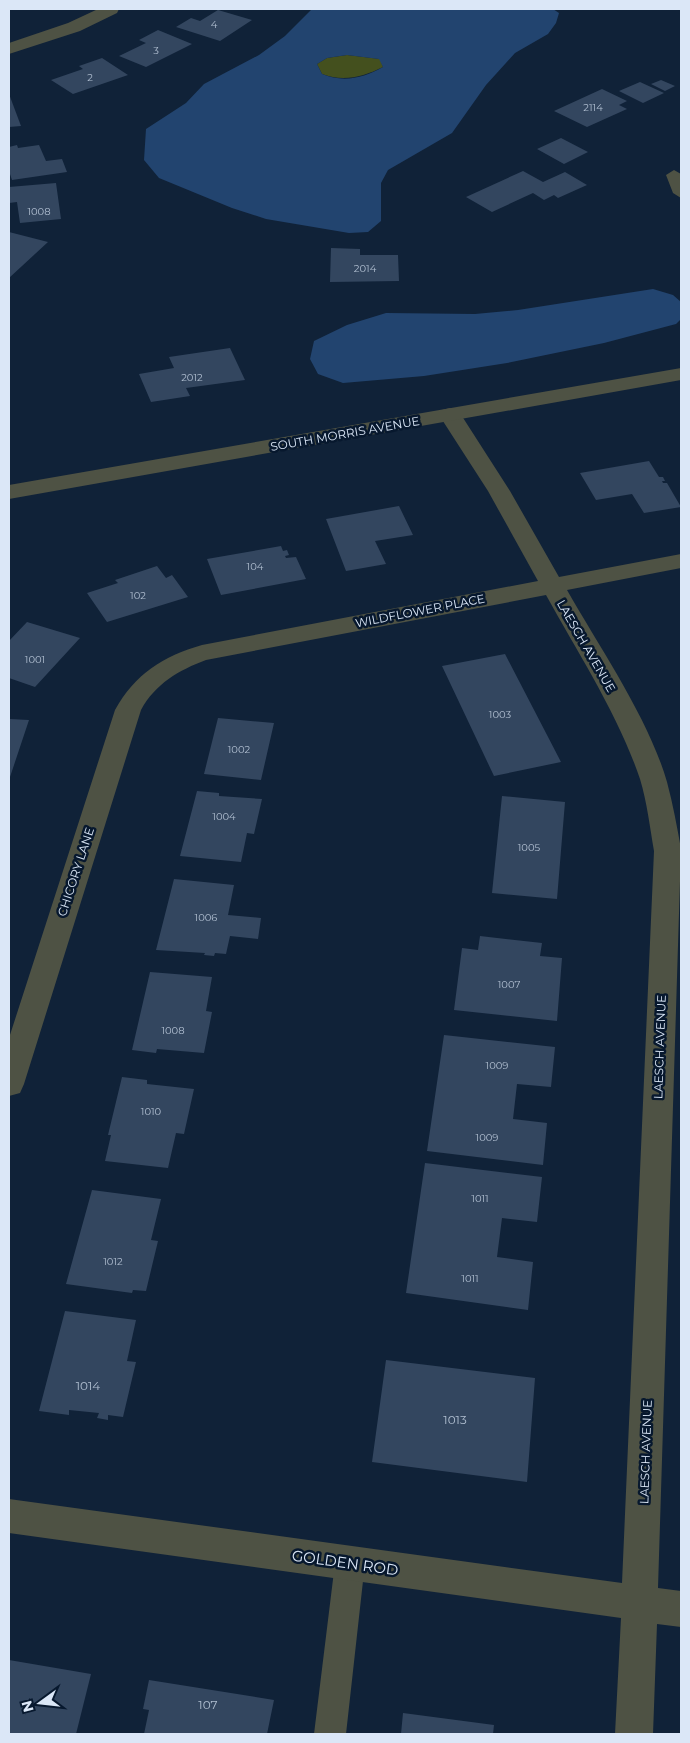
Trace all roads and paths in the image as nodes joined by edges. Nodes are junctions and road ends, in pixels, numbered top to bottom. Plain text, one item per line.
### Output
1 (111, 9) edge
2 (9, 49) edge
3 (674, 175) dead end
4 (681, 192) edge
5 (681, 374) edge
6 (450, 415) junction
7 (9, 492) edge
8 (681, 561) edge
9 (552, 585) junction
10 (161, 670) joint
11 (9, 1084) edge
12 (9, 1516) edge
13 (350, 1563) junction
14 (640, 1603) junction
15 (681, 1608) edge
16 (330, 1734) edge
17 (634, 1734) edge

1 - 2 street
3 - 4 lane
5 - 6 street, SOUTH MORRIS AVENUE
6 - 7 street, SOUTH MORRIS AVENUE
6 - 9 street, LAESCH AVENUE
8 - 9 street, WILDFLOWER PLACE
9 - 10 street, WILDFLOWER PLACE
9 - 14 street, LAESCH AVENUE
10 - 11 street, CHICORY LANE
12 - 13 street, GOLDEN ROD
13 - 14 street, GOLDEN ROD
13 - 16 lane
14 - 15 street, GOLDEN ROD
14 - 17 street, LAESCH AVENUE

